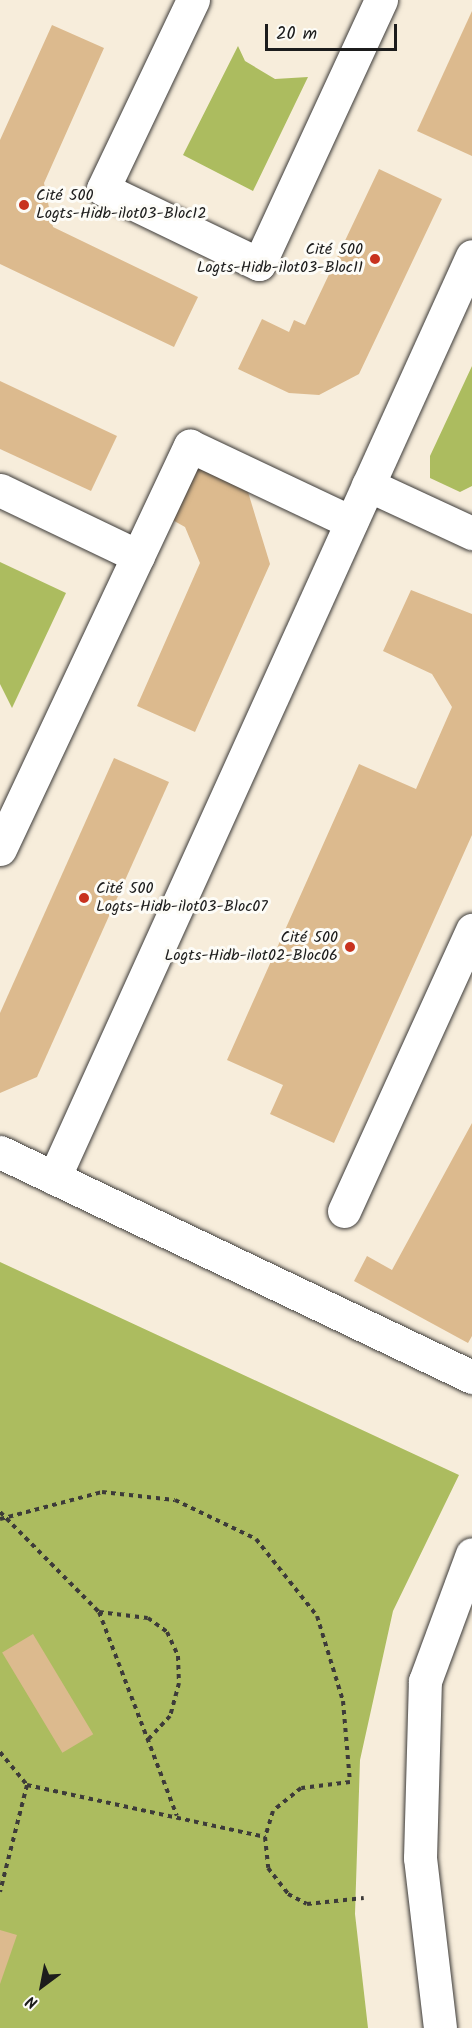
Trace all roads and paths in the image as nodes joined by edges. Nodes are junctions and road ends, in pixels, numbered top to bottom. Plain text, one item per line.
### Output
1 (193, 0) edge
2 (381, 0) edge
3 (472, 256) edge
4 (368, 485) junction
5 (0, 490) edge
6 (351, 522) junction
7 (472, 533) edge
8 (138, 556) junction
9 (0, 849) edge
10 (472, 930) edge
11 (0, 1152) edge
12 (54, 1178) junction
13 (344, 1211) dead end
14 (472, 1377) edge
15 (1, 1515) edge
16 (472, 1554) edge
17 (99, 1612) junction
18 (148, 1740) junction
19 (0, 1752) edge
20 (27, 1785) junction
21 (177, 1816) junction
22 (265, 1837) junction
23 (0, 1892) edge
24 (364, 1898) dead end
25 (440, 2028) edge

1 - 2 street
3 - 4 street
4 - 6 street
4 - 7 street
5 - 8 street
6 - 8 street
6 - 12 street
8 - 9 street
10 - 13 street
11 - 12 street
12 - 14 street
15 - 17 path
15 - 22 path
16 - 25 street
17 - 18 path
17 - 18 path
18 - 21 path
19 - 20 path
20 - 21 path
20 - 23 path
21 - 22 path
22 - 24 path

